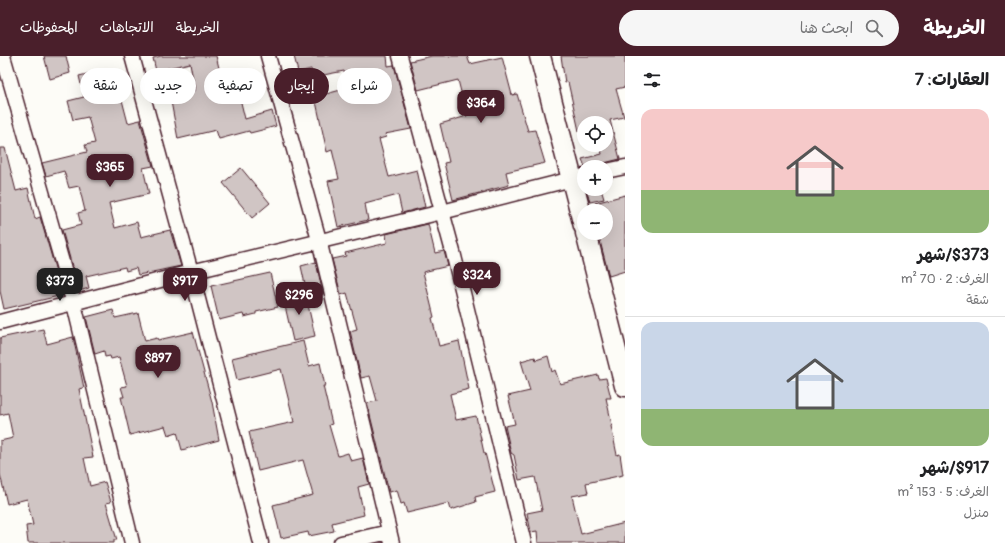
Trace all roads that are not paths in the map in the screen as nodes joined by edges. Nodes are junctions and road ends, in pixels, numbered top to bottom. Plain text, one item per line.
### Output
1 (3, 56) edge
2 (132, 56) edge
3 (268, 56) edge
4 (400, 56) edge
5 (540, 56) edge
6 (625, 167) edge
7 (613, 170) edge
8 (577, 174) edge
9 (577, 177) edge
10 (442, 212) junction
11 (319, 240) junction
12 (588, 240) edge
13 (191, 272) junction
14 (74, 304) junction
15 (0, 322) edge
16 (625, 386) edge
17 (390, 538) edge
18 (132, 543) edge
19 (261, 543) edge
20 (341, 543) edge
21 (524, 543) edge

1 - 14 street
2 - 13 street
3 - 11 street
4 - 10 street
5 - 8 street
6 - 7 street
9 - 10 street
10 - 11 street
10 - 21 street
11 - 13 street
11 - 17 street
12 - 16 street
13 - 14 street
13 - 19 street
14 - 15 street
14 - 18 street
17 - 20 street

